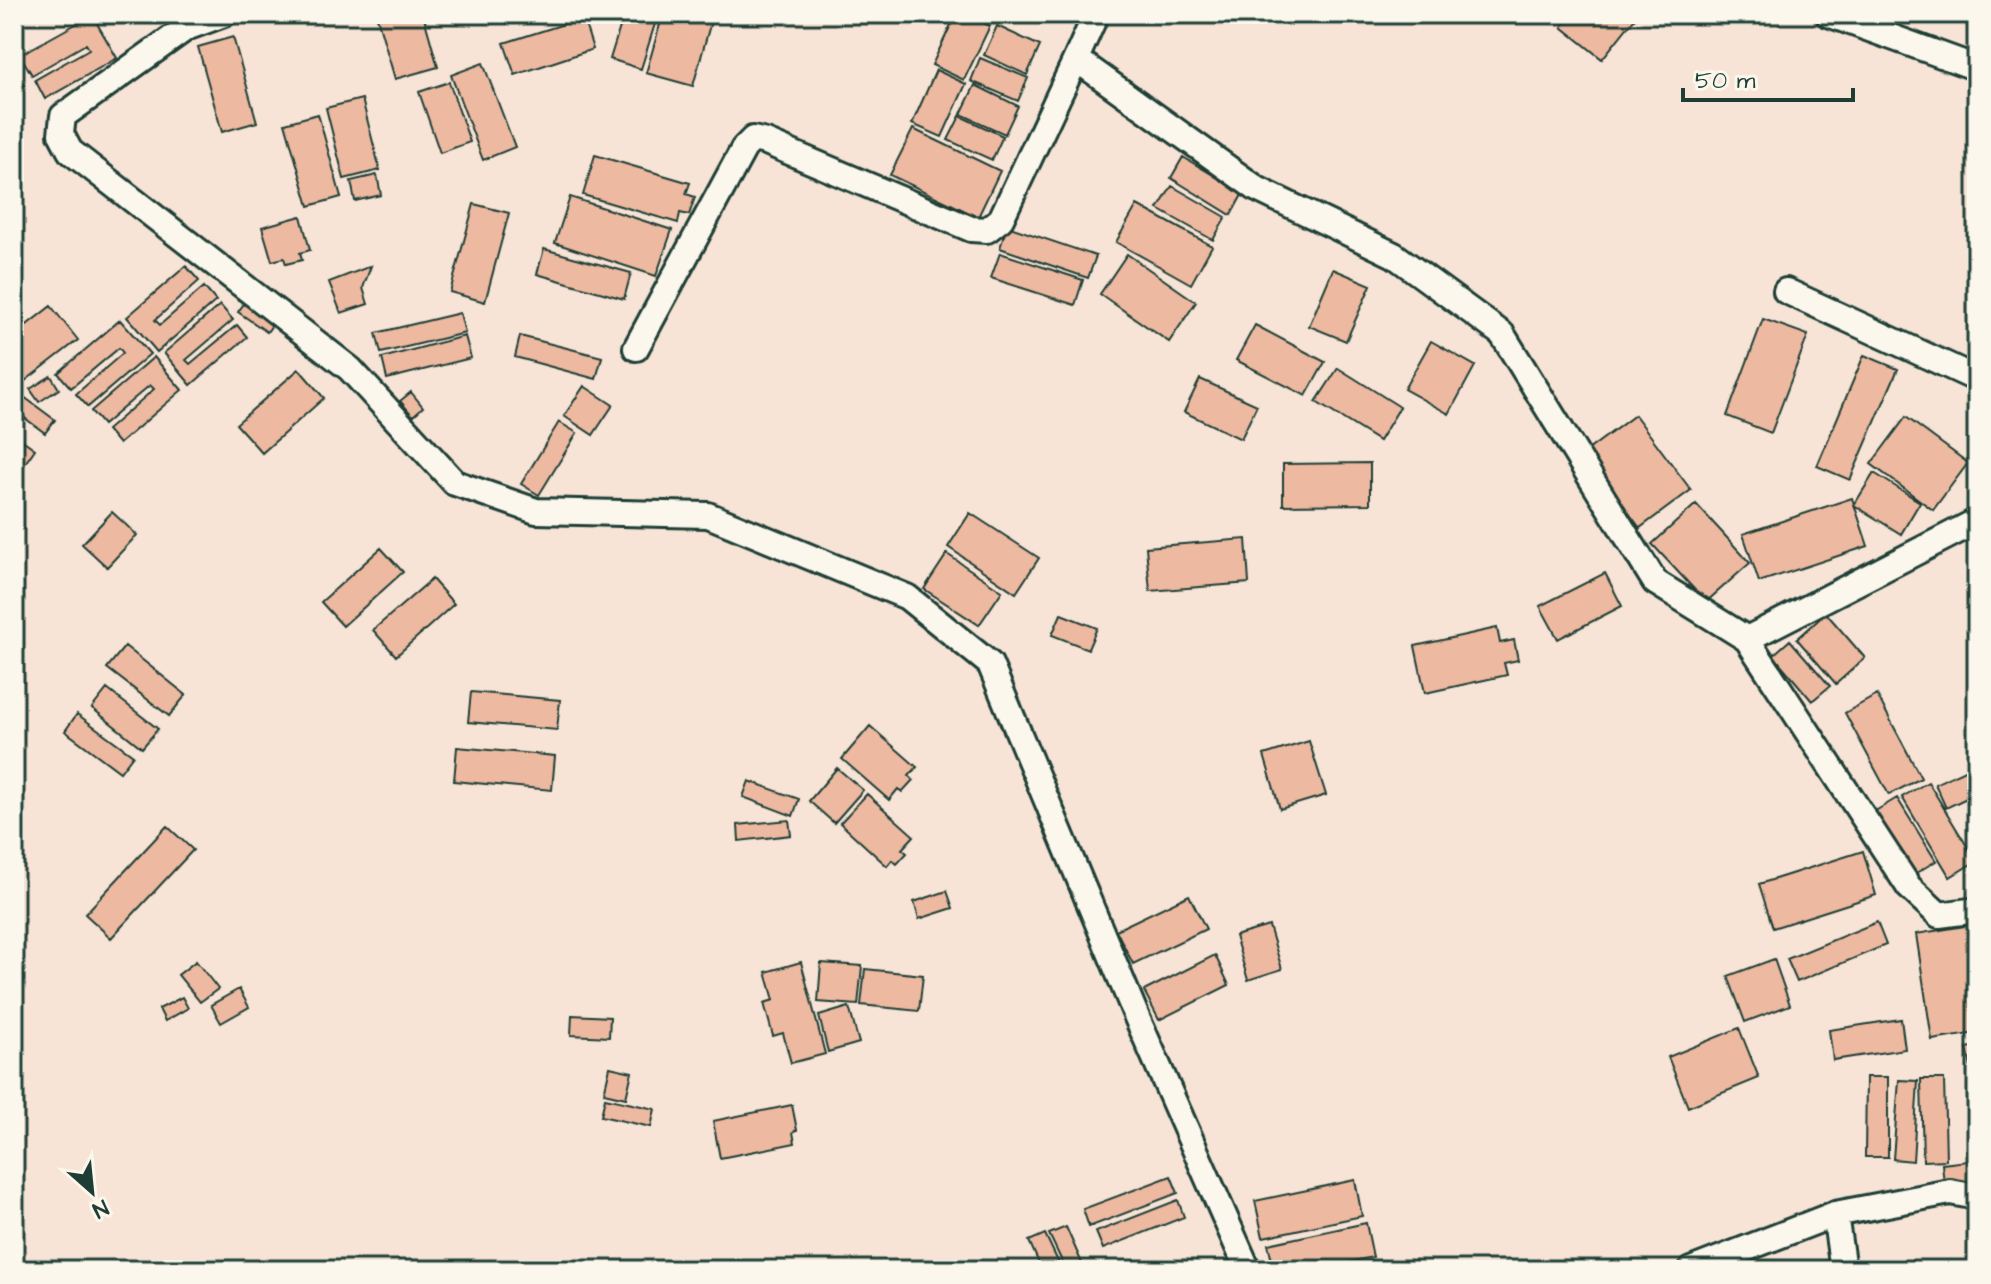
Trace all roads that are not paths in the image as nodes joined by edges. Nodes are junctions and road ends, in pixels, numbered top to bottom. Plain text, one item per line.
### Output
1 (224, 14) edge
2 (1096, 14) edge
3 (1828, 14) edge
4 (1076, 59) junction
5 (1977, 68) edge
6 (1786, 291) dead end
7 (636, 348) dead end
8 (1977, 379) edge
9 (1977, 521) edge
10 (1747, 639) junction
11 (1977, 910) edge
12 (1977, 1197) edge
13 (1835, 1214) junction
14 (1248, 1270) edge
15 (1691, 1270) edge
16 (1843, 1270) edge

1 - 14 street
2 - 4 street
3 - 5 street
4 - 7 street
4 - 10 street
6 - 8 street
9 - 10 street
10 - 11 street
12 - 13 street
13 - 15 street
13 - 16 street

